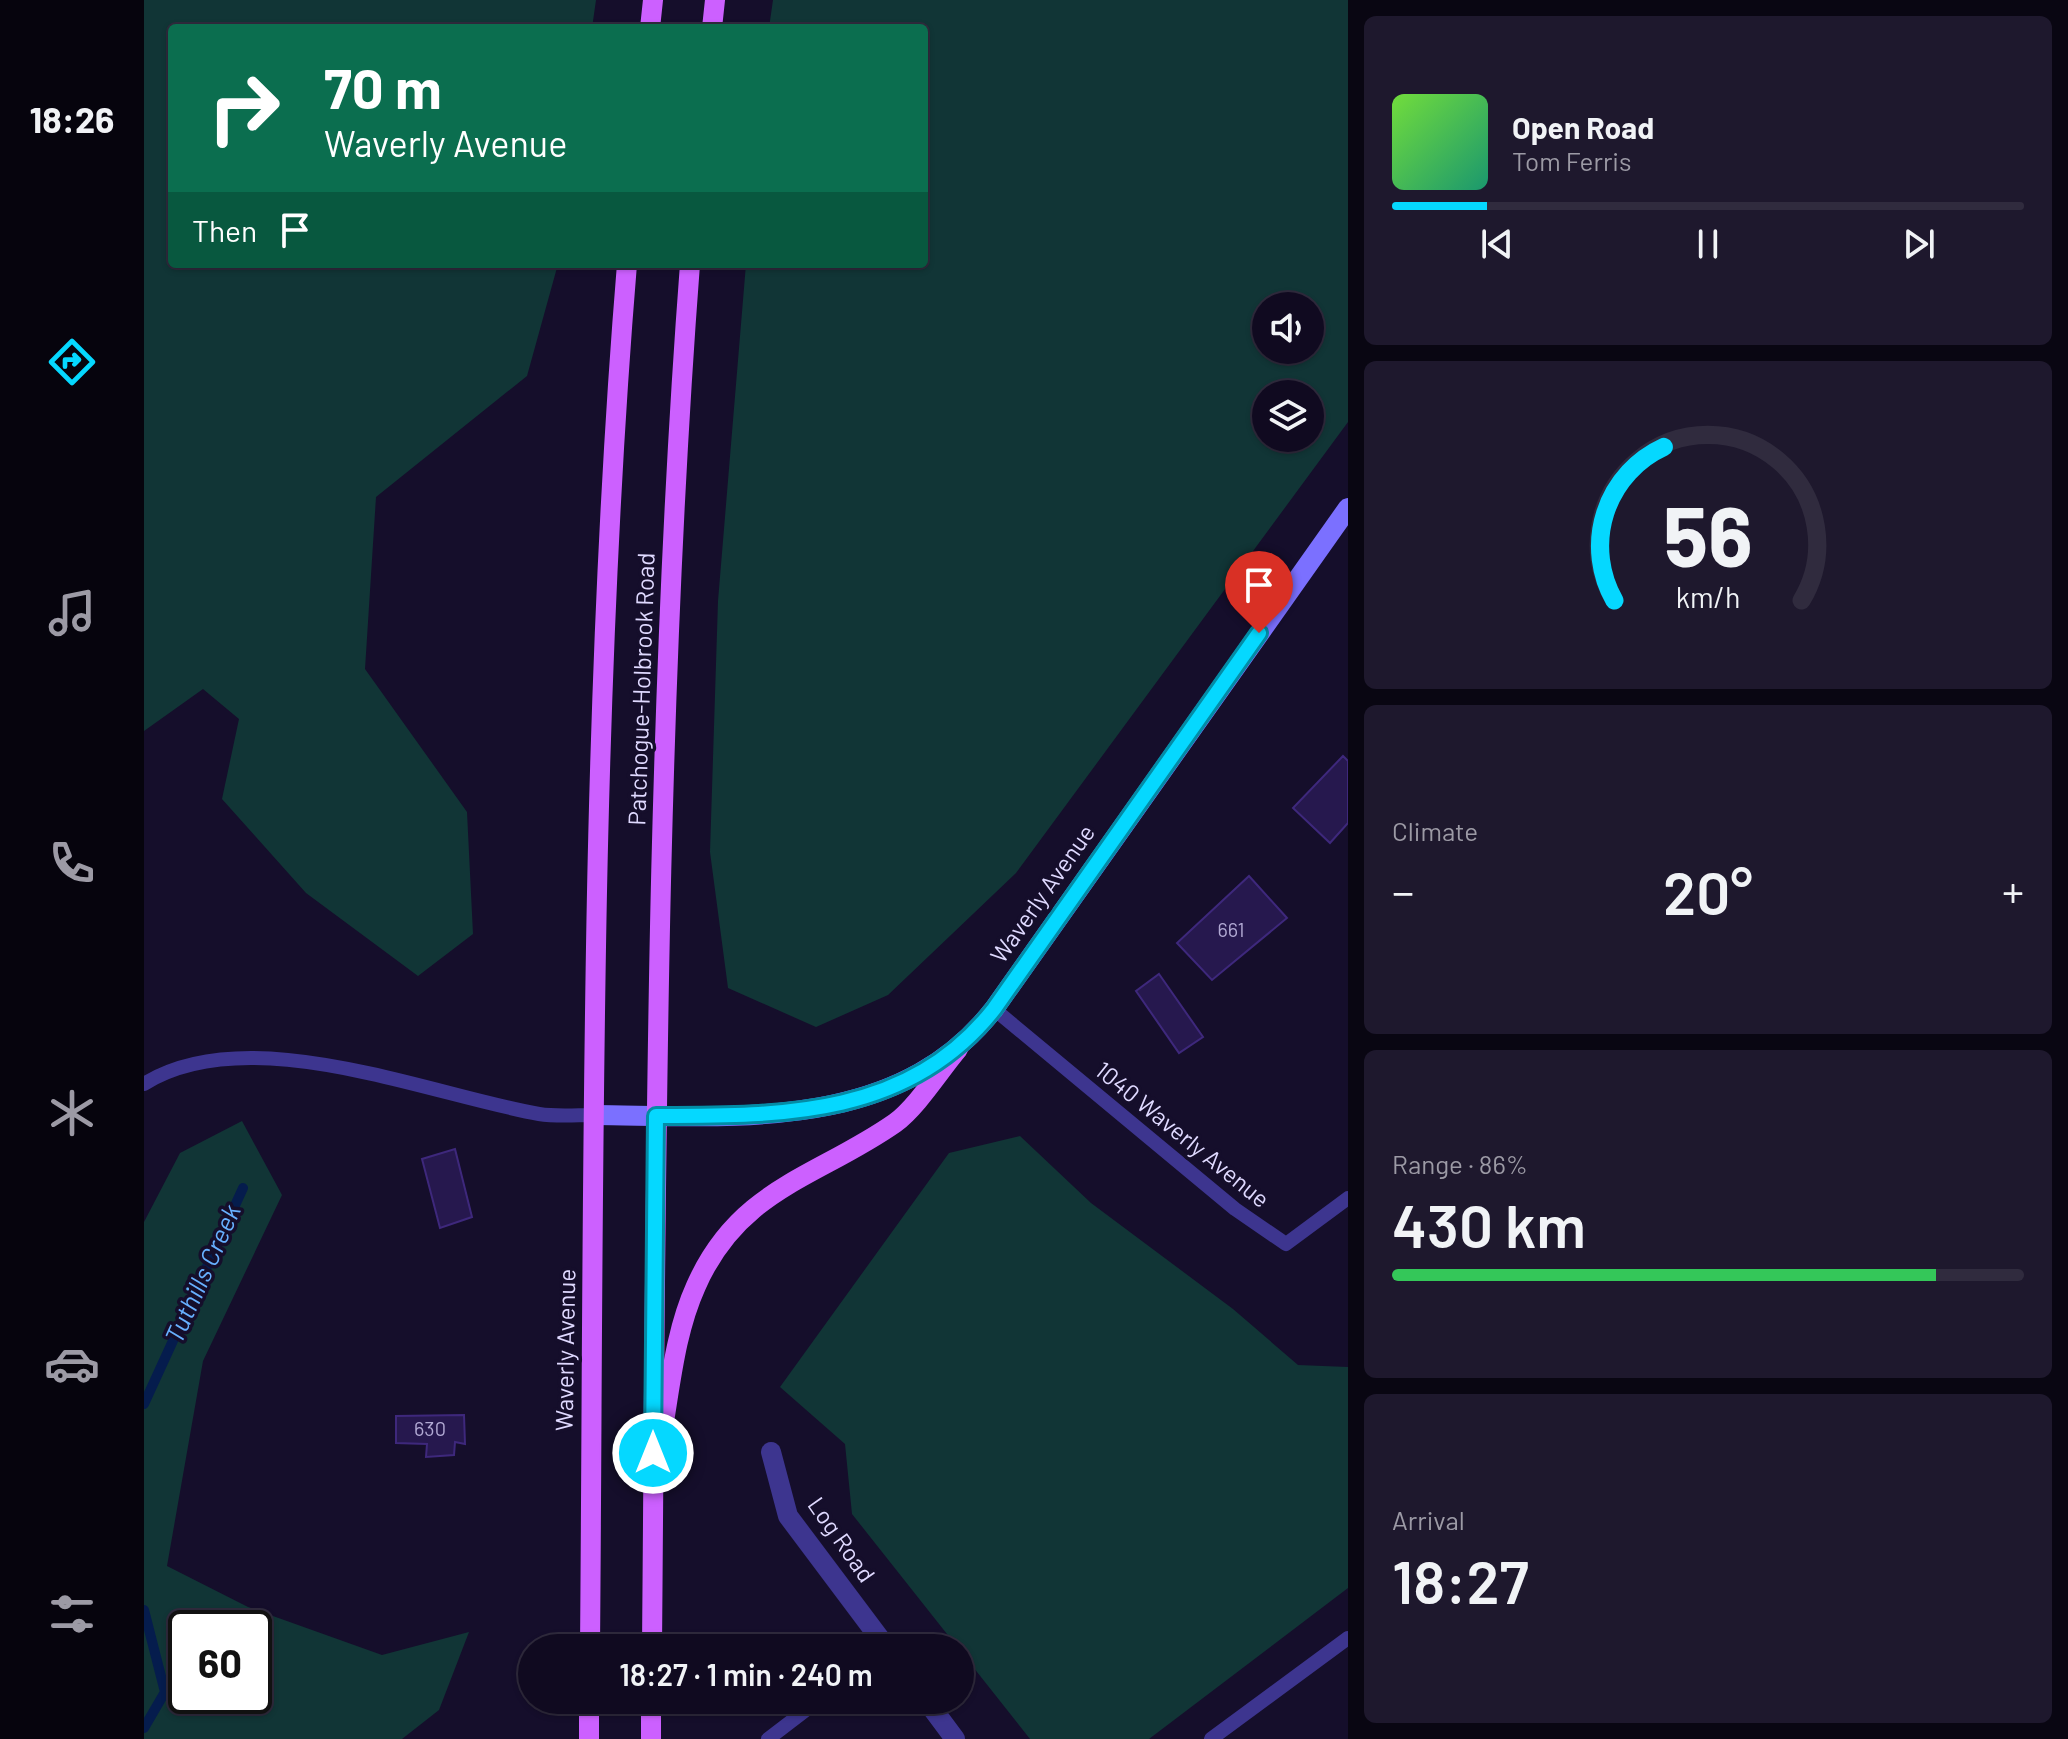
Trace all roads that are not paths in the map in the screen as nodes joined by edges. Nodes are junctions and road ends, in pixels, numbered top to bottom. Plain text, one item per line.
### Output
1 (653, 0) edge
2 (715, 0) edge
3 (650, 24) edge
4 (712, 24) edge
5 (627, 268) edge
6 (690, 268) edge
7 (1348, 508) edge
8 (994, 1009) junction
9 (958, 1049) junction
10 (144, 1084) edge
11 (594, 1115) junction
12 (656, 1116) junction
13 (1348, 1198) edge
14 (771, 1452) dead end
15 (653, 1483) junction
16 (590, 1634) edge
17 (652, 1634) edge
18 (876, 1634) edge
19 (1348, 1638) edge
20 (589, 1714) edge
21 (651, 1714) edge
22 (801, 1714) edge
23 (936, 1714) edge
24 (589, 1739) edge
25 (651, 1739) edge
26 (768, 1739) edge
27 (955, 1739) edge
28 (1211, 1739) edge

1 - 3 main road
2 - 4 main road
5 - 11 main road, Patchogue-Holbrook Road
6 - 12 main road, Patchogue-Holbrook Road
7 - 8 main road, Waverly Avenue
8 - 9 main road, Waverly Avenue
8 - 13 lane, 1040 Waverly Avenue
9 - 12 main road, Waverly Avenue
9 - 15 main road
10 - 11 lane
11 - 12 main road, Waverly Avenue
11 - 16 main road, Waverly Avenue
12 - 15 main road
14 - 18 street, Log Road
15 - 17 main road
19 - 28 lane
20 - 24 main road
21 - 25 main road
22 - 26 lane
23 - 27 street

